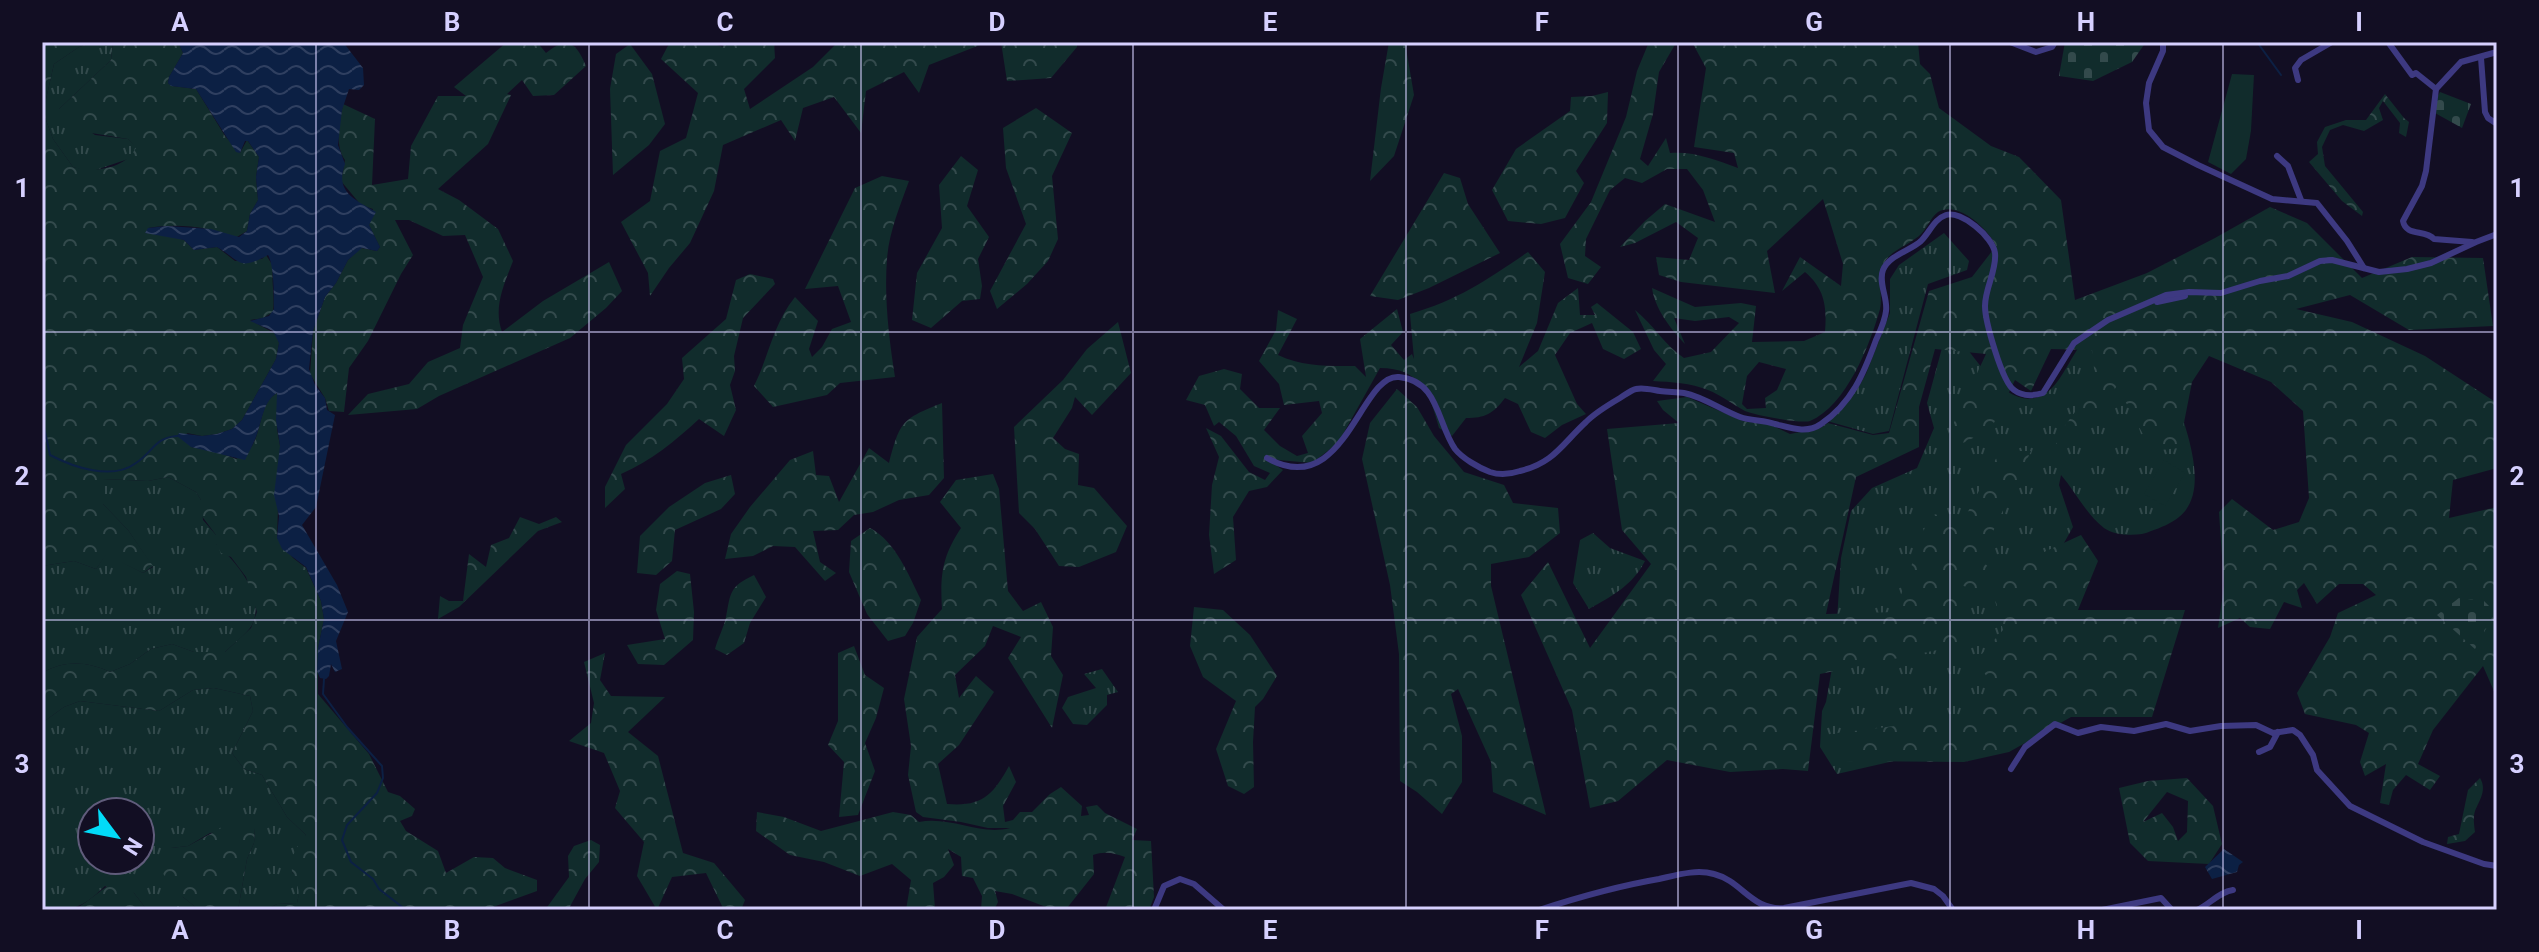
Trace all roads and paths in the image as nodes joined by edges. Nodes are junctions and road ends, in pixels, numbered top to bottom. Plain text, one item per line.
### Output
1 (2010, 42) edge
2 (2055, 42) edge
3 (2163, 42) edge
4 (2332, 42) edge
5 (2388, 42) edge
6 (2497, 52) edge
7 (2481, 58) junction
8 (2298, 80) dead end
9 (2436, 89) junction
10 (2497, 124) edge
11 (2277, 156) dead end
12 (2301, 200) junction
13 (2497, 234) edge
14 (2476, 242) junction
15 (2358, 255) junction
16 (2351, 265) junction
17 (2364, 268) junction
18 (1267, 458) dead end
19 (2278, 732) junction
20 (2259, 752) dead end
21 (2011, 769) dead end
22 (2497, 866) edge
23 (2233, 890) dead end
24 (1154, 910) edge
25 (1224, 910) edge
26 (1539, 910) edge
27 (1953, 910) edge
28 (2102, 910) edge
29 (2172, 910) edge
30 (2197, 910) edge

1 - 2 street
3 - 12 street
4 - 8 street
5 - 9 street
6 - 7 street
7 - 9 street
7 - 10 street
9 - 14 street
11 - 12 street
12 - 15 street
13 - 14 street
14 - 17 street
15 - 16 street
15 - 17 street
16 - 17 street
16 - 18 street
19 - 20 street
19 - 21 street
19 - 22 street
23 - 30 street
24 - 25 street
26 - 27 street
28 - 29 street

